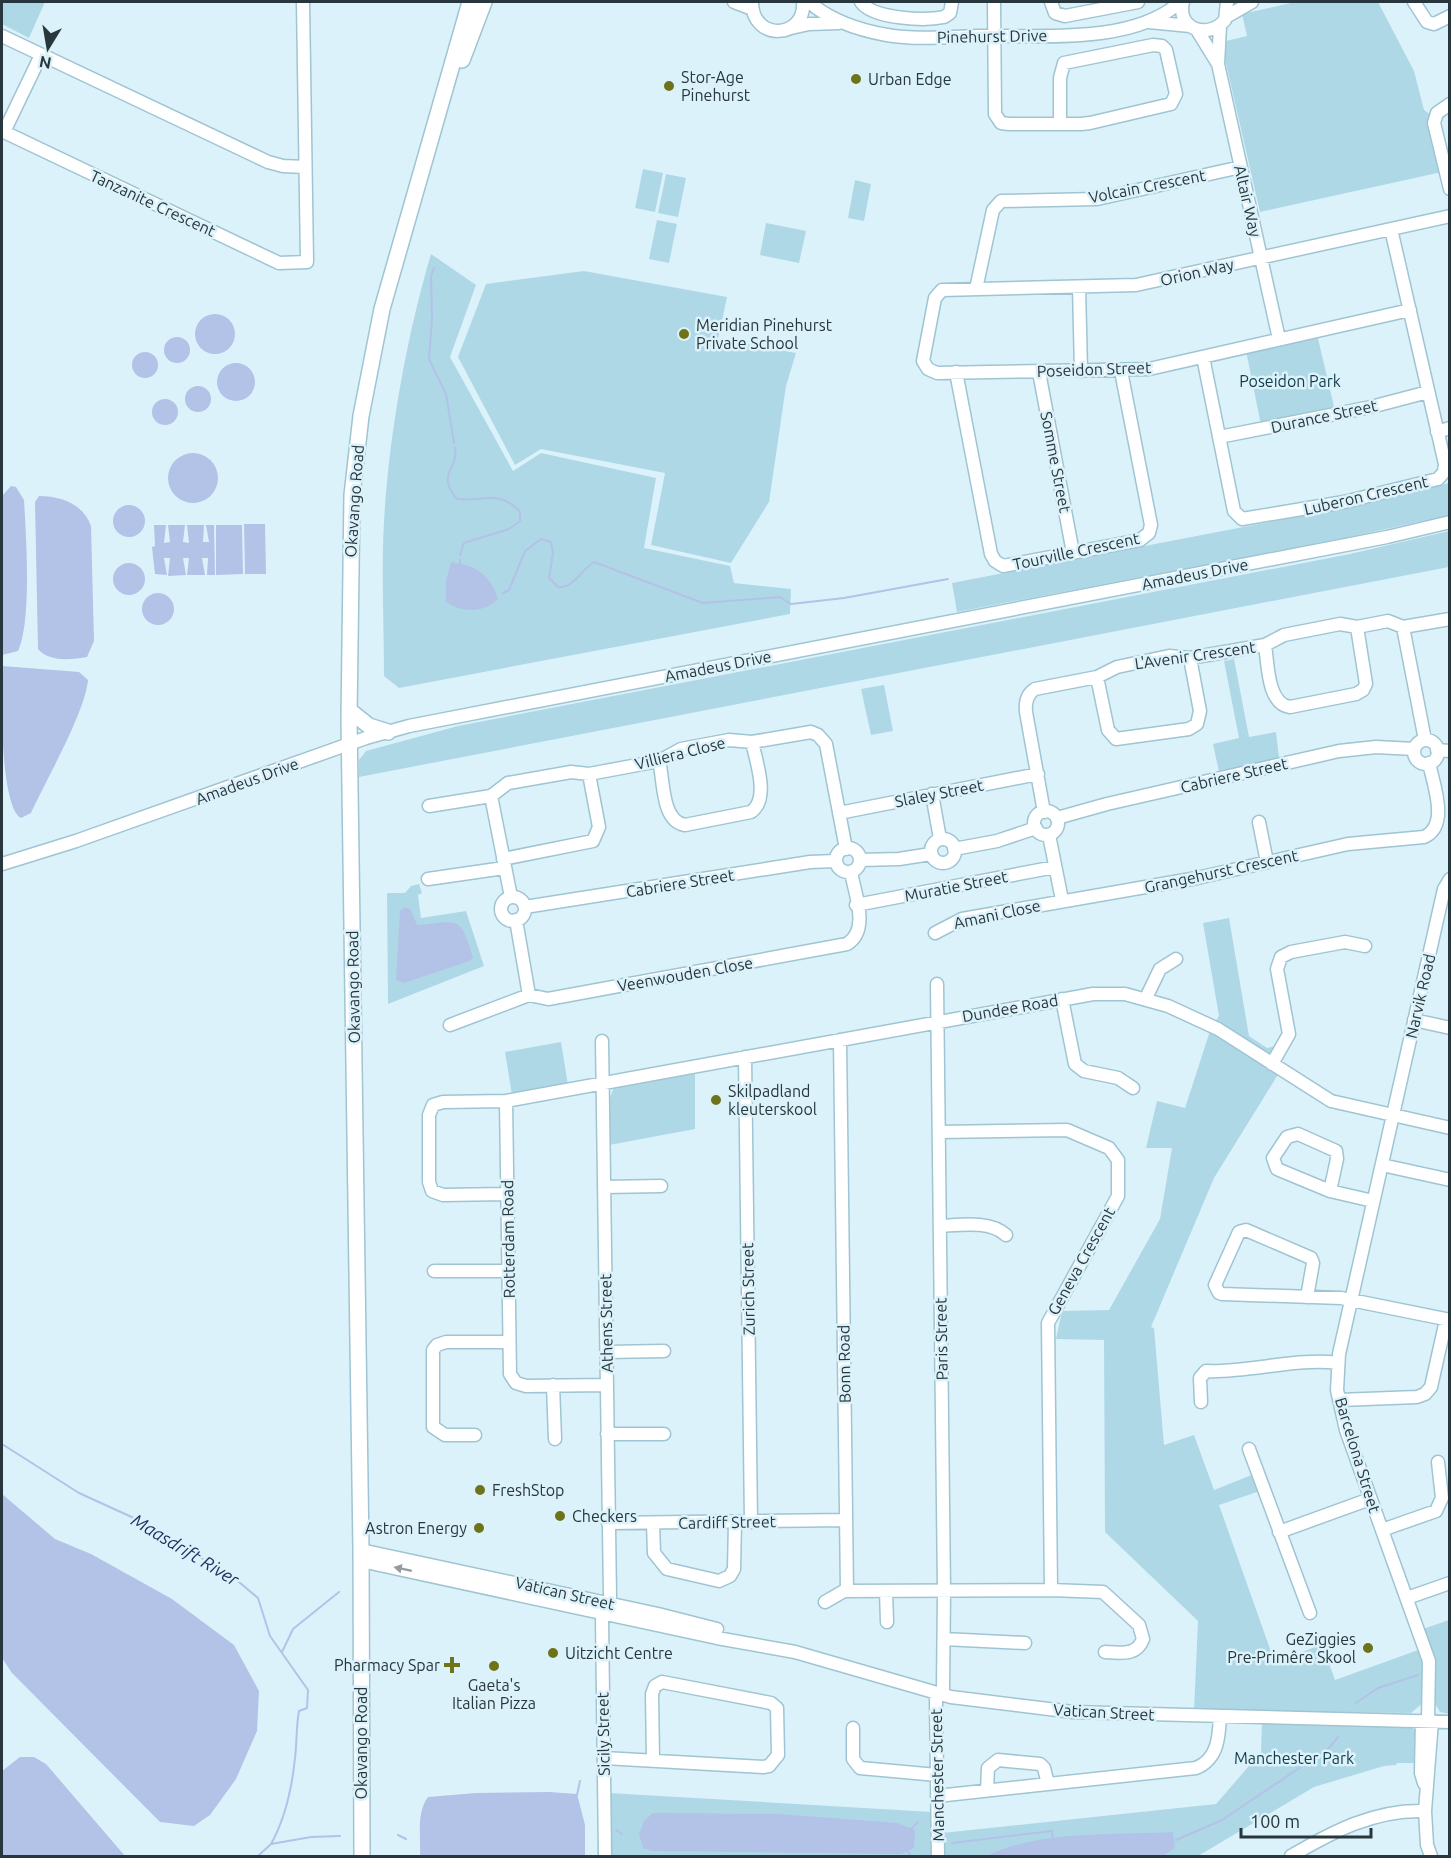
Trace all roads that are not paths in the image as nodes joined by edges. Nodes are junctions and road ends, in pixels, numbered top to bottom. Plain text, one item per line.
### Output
1 (303, 2) edge
2 (470, 2) edge
3 (484, 2) edge
4 (734, 2) edge
5 (803, 2) edge
6 (809, 2) edge
7 (861, 2) edge
8 (952, 2) edge
9 (994, 2) edge
10 (1051, 2) edge
11 (1138, 2) edge
12 (1182, 2) edge
13 (1227, 2) edge
14 (1252, 2) edge
15 (1414, 2) edge
16 (752, 5) edge
17 (1449, 16) edge
18 (1223, 21) junction
19 (1145, 22) junction
20 (840, 23) junction
21 (791, 28) junction
22 (1193, 28) junction
23 (2, 36) edge
24 (994, 36) junction
25 (41, 55) junction
26 (1218, 64) junction
27 (1449, 104) edge
28 (1060, 124) junction
29 (434, 127) junction
30 (3, 131) edge
31 (305, 167) junction
32 (1241, 167) junction
33 (1449, 189) edge
34 (1449, 216) edge
35 (1391, 229) junction
36 (1261, 258) junction
37 (1079, 287) junction
38 (976, 289) junction
39 (941, 291) joint
40 (1410, 310) junction
41 (1279, 339) junction
42 (1203, 357) junction
43 (1081, 371) junction
44 (1121, 371) junction
45 (956, 372) junction
46 (1039, 372) junction
47 (1428, 392) junction
48 (1443, 430) edge
49 (1219, 437) junction
50 (1449, 522) edge
51 (1073, 553) junction
52 (1449, 619) edge
53 (1357, 627) junction
54 (1403, 627) junction
55 (1265, 645) junction
56 (1190, 658) junction
57 (1097, 677) junction
58 (349, 710) junction
59 (388, 732) junction
60 (1425, 740) junction
61 (752, 742) junction
62 (349, 744) junction
63 (1414, 749) junction
64 (1438, 756) edge
65 (659, 760) junction
66 (1449, 760) edge
67 (589, 774) junction
68 (1038, 774) junction
69 (932, 794) junction
70 (491, 796) junction
71 (429, 806) dead end
72 (1044, 812) junction
73 (839, 813) junction
74 (1449, 815) edge
75 (1057, 818) junction
76 (1259, 822) dead end
77 (1438, 822) junction
78 (1035, 828) junction
79 (1049, 835) junction
80 (940, 839) junction
81 (846, 849) junction
82 (954, 849) junction
83 (931, 854) junction
84 (860, 860) junction
85 (836, 861) junction
86 (1267, 862) junction
87 (503, 863) junction
88 (2, 864) edge
89 (1055, 867) junction
90 (851, 872) junction
91 (428, 879) dead end
92 (1449, 879) edge
93 (511, 897) junction
94 (1062, 900) junction
95 (856, 905) junction
96 (525, 907) junction
97 (516, 920) junction
98 (1436, 927) junction
99 (1449, 930) edge
100 (935, 933) dead end
101 (1365, 946) dead end
102 (1176, 959) dead end
103 (938, 984) dead end
104 (529, 995) junction
105 (1146, 998) junction
106 (1062, 999) junction
107 (1414, 1020) junction
108 (938, 1022) junction
109 (450, 1025) dead end
110 (1449, 1028) edge
111 (840, 1040) junction
112 (602, 1041) dead end
113 (745, 1057) junction
114 (1272, 1064) junction
115 (603, 1083) junction
116 (1133, 1088) dead end
117 (506, 1101) junction
118 (1393, 1115) junction
119 (1449, 1128) edge
120 (939, 1132) junction
121 (1382, 1165) junction
122 (1449, 1180) edge
123 (661, 1186) dead end
124 (604, 1187) junction
125 (1330, 1191) junction
126 (507, 1194) junction
127 (1373, 1202) junction
128 (940, 1226) junction
129 (1006, 1235) dead end
130 (434, 1271) dead end
131 (508, 1271) junction
132 (1307, 1297) junction
133 (1352, 1299) junction
134 (1448, 1320) edge
135 (509, 1342) junction
136 (664, 1351) dead end
137 (606, 1352) junction
138 (1338, 1363) junction
139 (553, 1385) junction
140 (606, 1385) junction
141 (1339, 1400) junction
142 (1201, 1402) dead end
143 (607, 1434) junction
144 (664, 1434) dead end
145 (475, 1435) dead end
146 (555, 1439) dead end
147 (1249, 1449) dead end
148 (1438, 1462) dead end
149 (1370, 1499) junction
150 (846, 1520) junction
151 (735, 1522) junction
152 (751, 1522) junction
153 (608, 1523) junction
154 (653, 1523) junction
155 (1382, 1530) junction
156 (1279, 1532) junction
157 (361, 1555) junction
158 (1449, 1583) edge
159 (944, 1590) junction
160 (1050, 1590) junction
161 (847, 1591) junction
162 (886, 1591) junction
163 (1407, 1598) junction
164 (825, 1602) dead end
165 (605, 1608) junction
166 (1310, 1613) dead end
167 (887, 1622) dead end
168 (944, 1639) junction
169 (1025, 1642) dead end
170 (1105, 1652) dead end
171 (940, 1694) junction
172 (1220, 1716) junction
173 (1427, 1721) junction
174 (1449, 1722) edge
175 (853, 1728) dead end
176 (604, 1758) junction
177 (653, 1760) junction
178 (937, 1774) junction
179 (1048, 1784) junction
180 (987, 1790) junction
181 (937, 1796) junction
182 (1425, 1811) junction
183 (362, 1857) edge
184 (605, 1857) edge
185 (938, 1857) edge
186 (1291, 1857) edge
187 (1431, 1857) edge

1 - 31 street
2 - 29 main road, Okavango Road
3 - 29 main road, Okavango Road
4 - 16 street
5 - 21 street
6 - 20 street, Pinehurst Drive
7 - 8 street
9 - 24 street
10 - 11 street
12 - 19 street, Pinehurst Drive
12 - 22 street, Altair Way
13 - 18 street, Altair Way
14 - 18 street
15 - 17 street
16 - 21 street, Pinehurst Drive
18 - 22 street, Pinehurst Drive
18 - 26 street, Altair Way
19 - 22 street, Pinehurst Drive
19 - 24 street, Pinehurst Drive
20 - 21 street, Pinehurst Drive
20 - 24 street, Pinehurst Drive
22 - 26 street, Altair Way
23 - 25 street
24 - 28 street
25 - 30 street
25 - 31 street
26 - 32 street, Altair Way
27 - 33 street
28 - 28 street
29 - 58 main road, Okavango Road
30 - 31 street, Tanzanite Crescent
32 - 36 street, Altair Way
32 - 38 street, Volcain Crescent
34 - 35 street, Orion Way
35 - 36 street, Orion Way
35 - 40 street, Luberon Crescent
36 - 37 street, Orion Way
36 - 41 street, Altair Way
37 - 38 street, Orion Way
37 - 43 street
38 - 39 street, Orion Way
39 - 45 street, Poseidon Street
40 - 41 street, Poseidon Street
40 - 47 street, Luberon Crescent
41 - 42 street, Poseidon Street
42 - 44 street, Poseidon Street
42 - 49 street, Luberon Crescent
43 - 44 street, Poseidon Street
43 - 46 street, Poseidon Street
44 - 51 street, Tourville Crescent
45 - 46 street, Poseidon Street
45 - 51 street, Tourville Crescent
46 - 51 street, Somme Street
47 - 48 street, Luberon Crescent
47 - 49 street, Durance Street
48 - 49 street, Luberon Crescent
50 - 59 street, Amadeus Drive
52 - 54 street, L'Avenir Crescent
53 - 54 street, L'Avenir Crescent
53 - 55 street, L'Avenir Crescent
53 - 55 street
54 - 60 street
55 - 56 street, L'Avenir Crescent
56 - 57 street, L'Avenir Crescent
56 - 57 street
57 - 68 street, L'Avenir Crescent
58 - 59 main road
58 - 62 main road, Okavango Road
59 - 62 street, Amadeus Drive
60 - 63 street
60 - 64 street
61 - 65 street, Villiera Close
61 - 65 street
61 - 73 street, Villiera Close
62 - 88 street, Amadeus Drive
62 - 157 main road, Okavango Road
63 - 64 street
63 - 75 street, Cabriere Street
64 - 66 street
64 - 77 street
65 - 67 street, Villiera Close
67 - 70 street, Villiera Close
67 - 87 street
68 - 69 street, Slaley Street
68 - 72 street, L'Avenir Crescent
69 - 73 street, Slaley Street
69 - 80 street
70 - 71 street, Villiera Close
70 - 87 street
72 - 75 street
72 - 78 street
73 - 81 street, Villiera Close
74 - 77 street, Grangehurst Crescent
75 - 79 street
76 - 86 street
77 - 86 street, Grangehurst Crescent
78 - 79 street
78 - 82 street
79 - 89 street
80 - 82 street
80 - 83 street
81 - 84 street
81 - 85 street
82 - 83 street
83 - 84 street
84 - 90 street
85 - 90 street
85 - 96 street, Cabriere Street
86 - 94 street, Grangehurst Crescent
87 - 91 street
87 - 93 street
89 - 94 street
89 - 95 street, Muratie Street
90 - 95 street, Veenwouden Close
92 - 98 street, Narvik Road
93 - 96 street
93 - 97 street
94 - 100 street, Amani Close
95 - 104 street, Veenwouden Close
96 - 97 street
97 - 104 street
98 - 99 street
98 - 107 street, Narvik Road
101 - 114 street
102 - 105 street
103 - 108 street, Paris Street
104 - 109 street, Veenwouden Close
105 - 106 street, Dundee Road
105 - 114 street, Dundee Road
106 - 108 street, Dundee Road
106 - 116 street
107 - 110 street
107 - 118 street, Narvik Road
108 - 111 street, Dundee Road
108 - 120 street, Paris Street
111 - 113 street, Dundee Road
111 - 150 street, Bonn Road
112 - 115 street, Athens Street
113 - 115 street, Dundee Road
113 - 152 street, Zurich Street
114 - 118 street, Dundee Road
115 - 117 street
115 - 124 street, Athens Street
117 - 126 street, Rotterdam Road
117 - 126 street
118 - 119 street, Dundee Road
118 - 121 street, Barcelona Street
120 - 128 street, Paris Street
120 - 160 street, Geneva Crescent
121 - 122 street
121 - 127 street, Barcelona Street
123 - 124 street
124 - 137 street, Athens Street
125 - 125 street
125 - 127 street
126 - 131 street, Rotterdam Road
127 - 133 street, Barcelona Street
128 - 129 street
128 - 159 street, Paris Street
130 - 131 street
131 - 135 street, Rotterdam Road
132 - 132 street
132 - 133 street
133 - 134 street
133 - 138 street, Barcelona Street
134 - 141 street
135 - 139 street, Rotterdam Road
135 - 145 street
136 - 137 street
137 - 140 street, Athens Street
138 - 141 street, Barcelona Street
138 - 142 street
139 - 140 street, Rotterdam Road
139 - 146 street
140 - 143 street, Athens Street
141 - 149 street, Barcelona Street
143 - 144 street
143 - 153 street, Athens Street
147 - 156 street
148 - 155 street
149 - 155 street, Barcelona Street
149 - 156 street
150 - 152 street, Cardiff Street
150 - 161 street, Bonn Road
151 - 152 street, Cardiff Street
151 - 154 street, Cardiff Street
151 - 154 street
153 - 154 street, Cardiff Street
153 - 165 street, Athens Street
155 - 163 street, Barcelona Street
156 - 166 street
157 - 165 street, Vatican Street
157 - 183 main road, Okavango Road
158 - 163 street
159 - 160 street
159 - 162 street
159 - 168 street, Paris Street
160 - 170 street
161 - 162 street
161 - 164 street
162 - 167 street
163 - 173 street, Barcelona Street
165 - 171 street, Vatican Street
165 - 176 street, Sicily Street
168 - 169 street
168 - 171 street, Paris Street
171 - 172 street, Vatican Street
171 - 178 street, Manchester Street
172 - 173 street, Vatican Street
172 - 179 street
173 - 174 street, Vatican Street
173 - 182 street, Barcelona Street
175 - 178 street
176 - 177 street
176 - 184 street, Sicily Street
177 - 177 street
178 - 181 street, Manchester Street
179 - 180 street
179 - 180 street
180 - 181 street
181 - 185 street, Manchester Street
182 - 186 street
182 - 187 street, Barcelona Street

